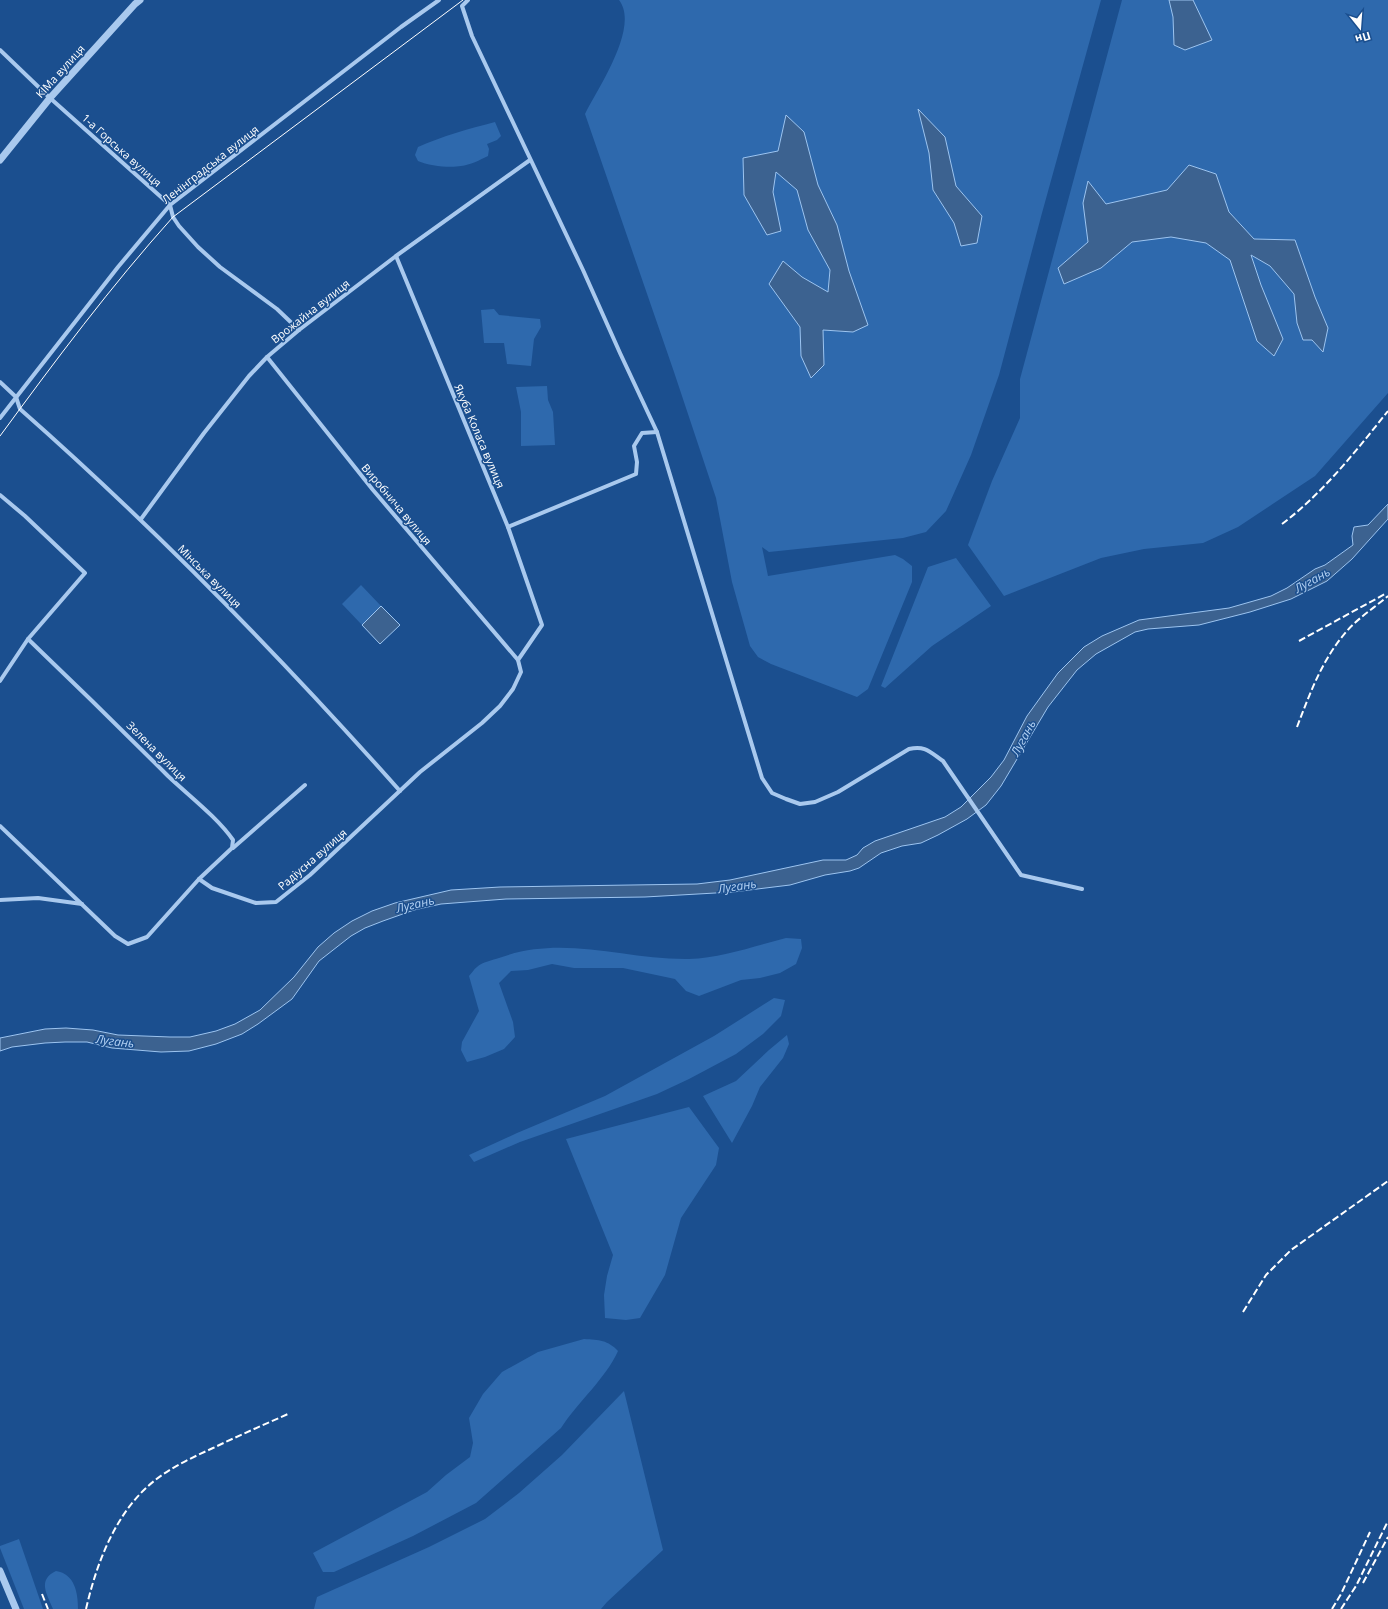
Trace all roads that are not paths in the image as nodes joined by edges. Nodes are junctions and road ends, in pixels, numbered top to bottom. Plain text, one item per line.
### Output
1 (140, 0) edge
2 (440, 0) edge
3 (468, 0) edge
4 (0, 50) edge
5 (50, 98) junction
6 (0, 160) edge
7 (530, 160) junction
8 (170, 205) junction
9 (396, 256) junction
10 (299, 330) junction
11 (267, 357) junction
12 (0, 382) edge
13 (16, 397) junction
14 (0, 418) edge
15 (657, 432) junction
16 (0, 495) edge
17 (141, 519) junction
18 (508, 527) junction
19 (28, 639) junction
20 (518, 660) junction
21 (0, 681) edge
22 (305, 785) dead end
23 (400, 792) junction
24 (0, 826) edge
25 (232, 848) junction
26 (200, 879) junction
27 (1082, 889) dead end
28 (0, 900) edge
29 (82, 904) junction
30 (0, 1571) edge
31 (16, 1609) edge

1 - 5 street, КІМа вулиця
2 - 8 street, Ленінградська вулиця
3 - 7 street
4 - 5 street, 1-а Горська вулиця
5 - 6 street, КІМа вулиця
5 - 8 street, 1-а Горська вулиця
7 - 9 street, Врожайна вулиця
7 - 15 street
8 - 10 street, 1-а Горська вулиця
8 - 13 street, Ленінградська вулиця
9 - 10 street, Врожайна вулиця
9 - 18 street, Якуба Коласа вулиця
10 - 11 street, Врожайна вулиця
11 - 17 street, Врожайна вулиця
11 - 20 street, Виробнича вулиця
12 - 13 street, Мінська вулиця
13 - 14 street, Ленінградська вулиця
13 - 17 street, Мінська вулиця
15 - 18 street
15 - 27 street
16 - 19 street
17 - 23 street, Мінська вулиця
18 - 20 street, Якуба Коласа вулиця
19 - 21 street
19 - 25 street, Зелена вулиця
20 - 23 street, Радіусна вулиця
22 - 25 street
23 - 26 street, Радіусна вулиця
24 - 29 street
25 - 26 street
26 - 29 street
28 - 29 street
30 - 31 street

